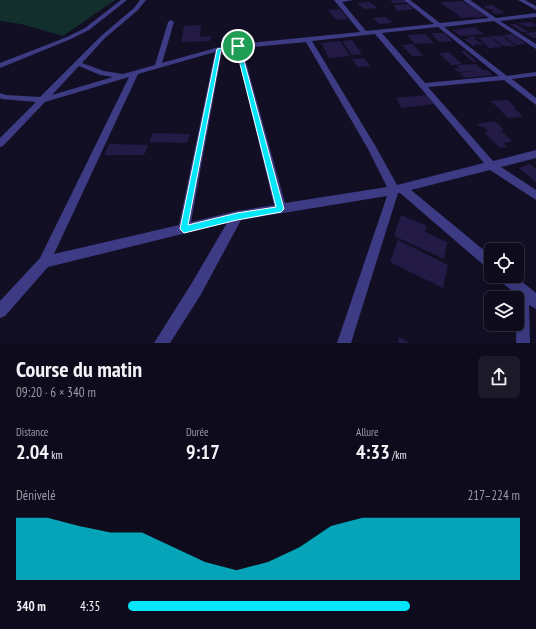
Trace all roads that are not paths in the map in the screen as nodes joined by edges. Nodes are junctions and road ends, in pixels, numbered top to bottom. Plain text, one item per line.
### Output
1 (124, 0) edge
2 (143, 0) edge
3 (338, 0) edge
4 (350, 0) edge
5 (407, 0) edge
6 (466, 0) edge
7 (521, 0) edge
8 (536, 8) edge
9 (536, 15) edge
10 (494, 19) junction
11 (171, 22) dead end
12 (440, 26) junction
13 (377, 32) junction
14 (364, 33) junction
15 (308, 39) junction
16 (238, 46) junction
17 (536, 47) edge
18 (219, 49) junction
19 (77, 63) junction
20 (158, 65) junction
21 (0, 66) edge
22 (135, 72) junction
23 (536, 74) edge
24 (123, 76) junction
25 (506, 78) junction
26 (423, 85) junction
27 (0, 95) edge
28 (44, 100) junction
29 (536, 102) edge
30 (0, 144) edge
31 (536, 154) edge
32 (492, 166) junction
33 (398, 189) junction
34 (536, 196) edge
35 (281, 209) junction
36 (237, 216) junction
37 (184, 229) junction
38 (484, 258) edge
39 (44, 262) junction
40 (514, 283) edge
41 (522, 290) junction
42 (536, 302) edge
43 (0, 311) edge
44 (161, 343) edge
45 (344, 343) edge
46 (524, 343) edge

1 - 21 street
2 - 19 street
3 - 4 street
3 - 14 street
5 - 12 street
6 - 10 street
7 - 8 street
9 - 10 street
10 - 12 street
10 - 17 street
11 - 20 street
12 - 13 street
12 - 25 street
13 - 14 street
13 - 26 street
14 - 15 street
15 - 16 street
15 - 33 street
16 - 18 street
16 - 35 street
18 - 20 street
18 - 37 street
19 - 24 street
19 - 28 street
20 - 22 street
22 - 24 street
22 - 39 street
23 - 25 street
24 - 28 street
25 - 26 street
25 - 29 street
26 - 32 street
27 - 28 street
28 - 30 street
31 - 32 street
32 - 33 street
32 - 34 street
33 - 35 street
33 - 38 street
33 - 45 street
35 - 36 street
36 - 37 street
36 - 44 street
37 - 39 street
39 - 43 street
40 - 41 street
41 - 42 street
41 - 46 street

